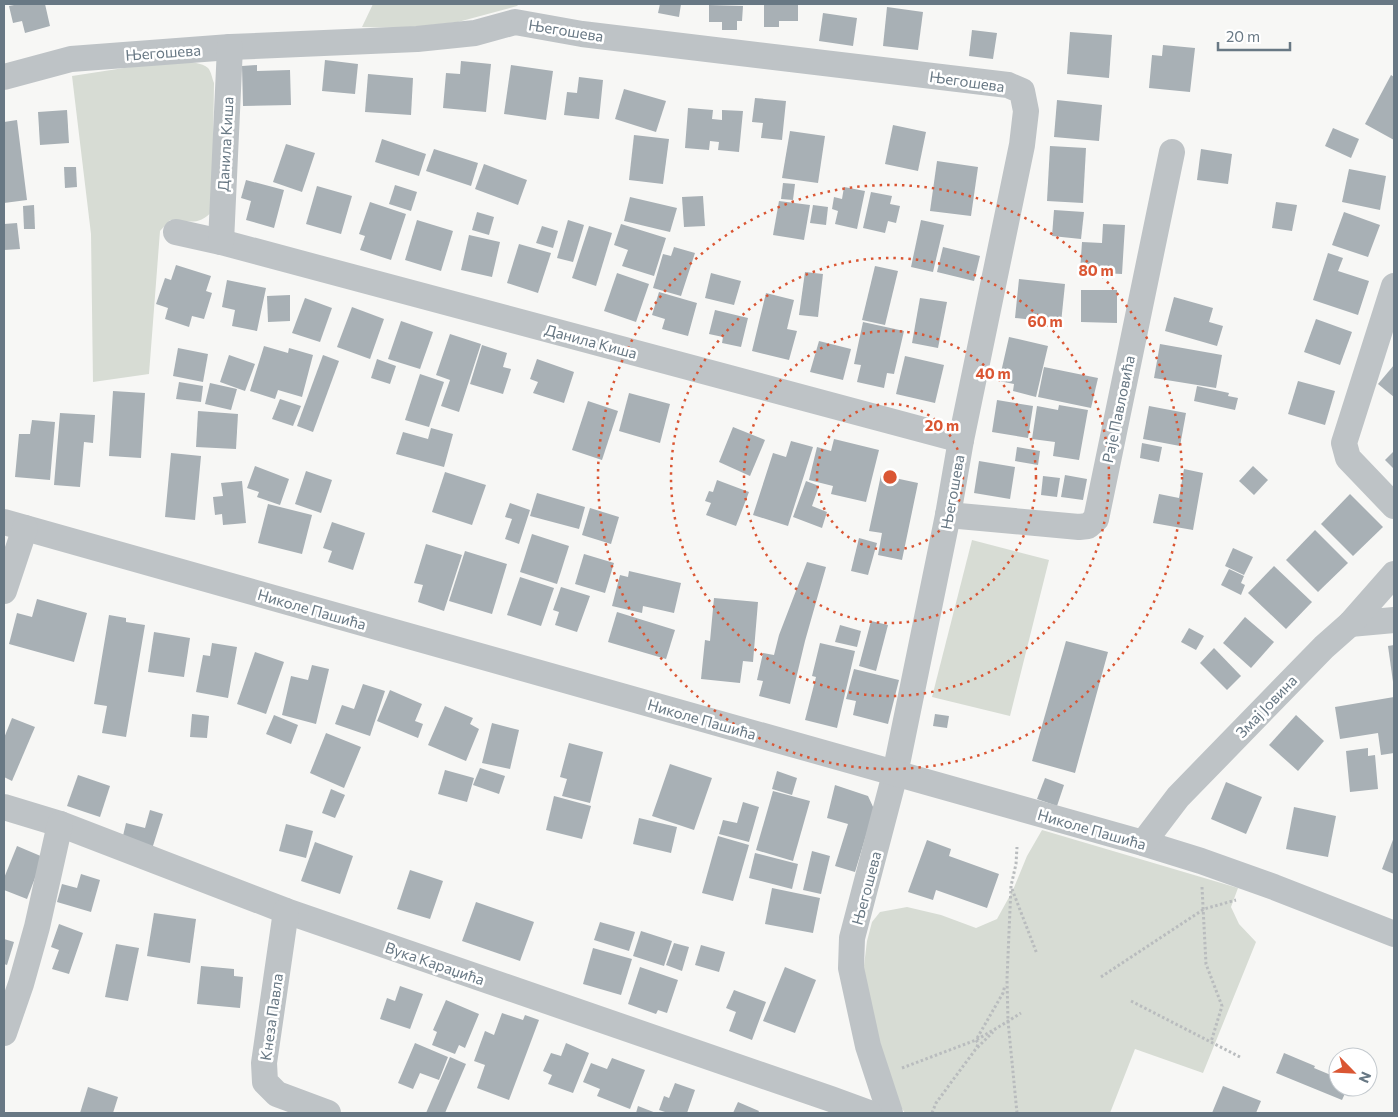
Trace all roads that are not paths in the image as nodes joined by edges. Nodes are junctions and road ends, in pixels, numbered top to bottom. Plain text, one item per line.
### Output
1 (522, 13) edge
2 (230, 47) junction
3 (4, 77) edge
4 (1172, 152) dead end
5 (176, 232) dead end
6 (221, 242) junction
7 (1394, 286) edge
8 (961, 440) junction
9 (1394, 506) edge
10 (948, 515) junction
11 (14, 525) edge
12 (1394, 574) edge
13 (4, 591) edge
14 (1394, 620) edge
15 (1350, 624) junction
16 (895, 774) junction
17 (4, 807) edge
18 (60, 824) junction
19 (1143, 843) junction
20 (286, 911) junction
21 (1394, 934) edge
22 (4, 1033) edge
23 (868, 1046) junction
24 (831, 1099) junction
25 (328, 1113) edge
26 (868, 1113) edge
27 (890, 1113) edge

1 - 2 street, Његошева
1 - 8 street, Његошева
2 - 3 street, Његошева
2 - 6 street, Данила Киша
4 - 10 street, Раје Павловића
5 - 6 street, Данила Киша
6 - 8 street, Данила Киша
7 - 9 street
8 - 10 street, Његошева
10 - 16 street, Његошева
11 - 13 street
11 - 16 street, Николе Пашића
12 - 15 street, Змај Јовина
14 - 15 street
15 - 19 street, Змај Јовина
16 - 19 street, Николе Пашића
16 - 23 street, Његошева
17 - 18 street, Вука Караџића
18 - 20 street, Вука Караџића
18 - 22 street
19 - 21 street, Николе Пашића
20 - 24 street, Вука Караџића
20 - 25 street, Кнеза Павла
23 - 24 street, Његошева
23 - 27 street, Његошева
24 - 26 street, Вука Караџића

